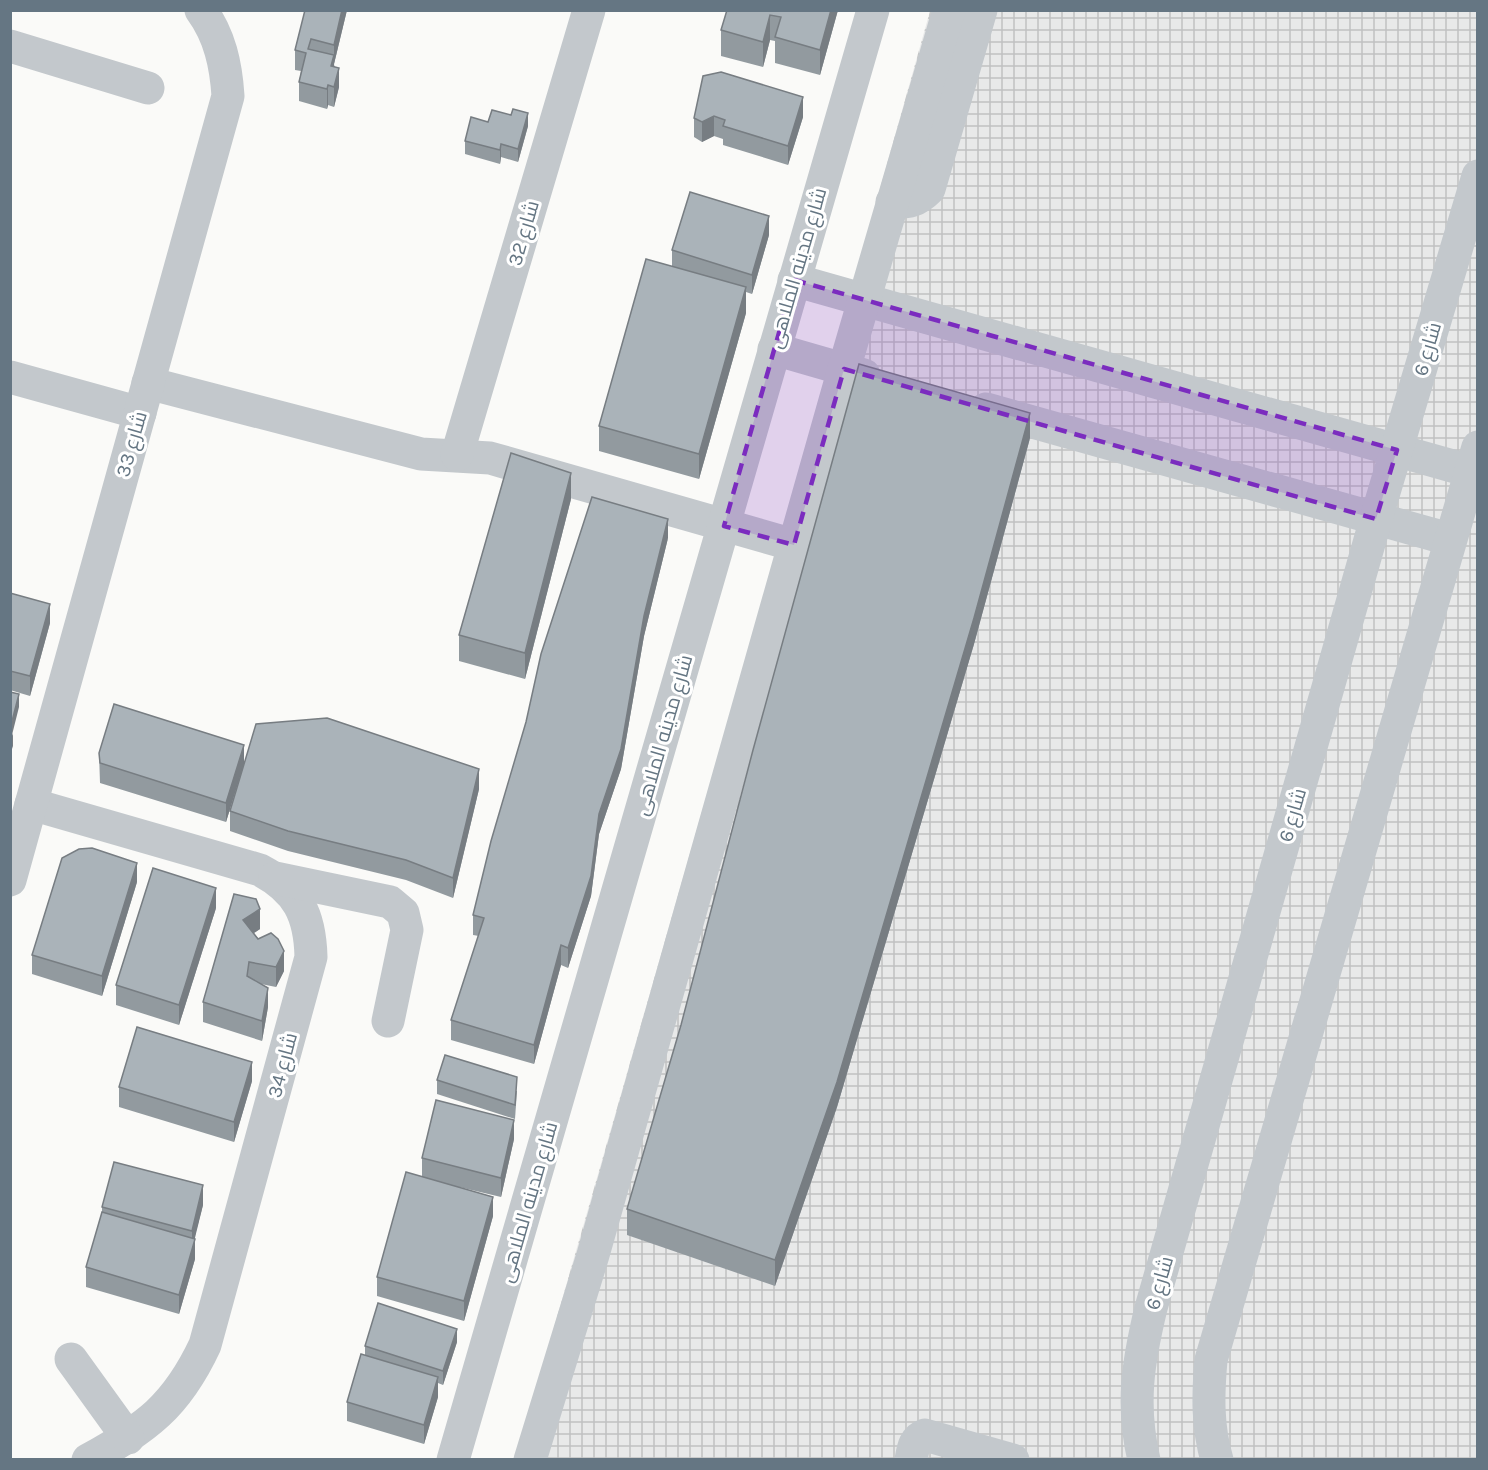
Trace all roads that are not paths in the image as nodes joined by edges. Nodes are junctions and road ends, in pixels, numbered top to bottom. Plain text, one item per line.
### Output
1 (201, 10) edge
2 (589, 10) edge
3 (873, 10) edge
4 (948, 10) edge
5 (981, 10) edge
6 (10, 46) edge
7 (148, 88) dead end
8 (1476, 183) edge
9 (892, 202) junction
10 (794, 280) junction
11 (864, 300) junction
12 (774, 349) junction
13 (844, 369) junction
14 (10, 377) edge
15 (889, 382) edge
16 (144, 398) junction
17 (957, 401) edge
18 (1397, 450) junction
19 (457, 455) junction
20 (1474, 459) edge
21 (1376, 519) junction
22 (724, 526) junction
23 (1449, 539) junction
24 (794, 545) junction
25 (31, 804) junction
26 (275, 878) junction
27 (10, 880) edge
28 (388, 1021) dead end
29 (71, 1359) dead end
30 (128, 1438) junction
31 (88, 1460) edge
32 (453, 1460) edge
33 (530, 1460) edge
34 (910, 1460) edge
35 (1013, 1460) edge
36 (1144, 1460) edge
37 (1217, 1460) edge

1 - 16 street, شارع 33
2 - 19 street, شارع 32
3 - 10 street, شارع مدينه الملاهى
4 - 9 street
5 - 9 street
6 - 7 street
8 - 18 street, شارع 6
9 - 11 street
10 - 11 street
10 - 12 street, شارع مدينه الملاهى
11 - 13 street
11 - 18 street
12 - 13 street
12 - 22 street, شارع مدينه الملاهى
13 - 15 street
13 - 24 street
14 - 16 street
16 - 19 street
16 - 25 street, شارع 33
17 - 21 street
18 - 20 street
18 - 21 street, شارع 6
19 - 22 street
20 - 23 street
21 - 23 street
21 - 36 street, شارع 6
22 - 24 street
22 - 32 street, شارع مدينه الملاهى
23 - 37 street
24 - 33 street
25 - 26 street, شارع 34
25 - 27 street, شارع 33
26 - 28 street
26 - 30 street, شارع 34
29 - 30 street
30 - 31 street, شارع 34
34 - 35 street

